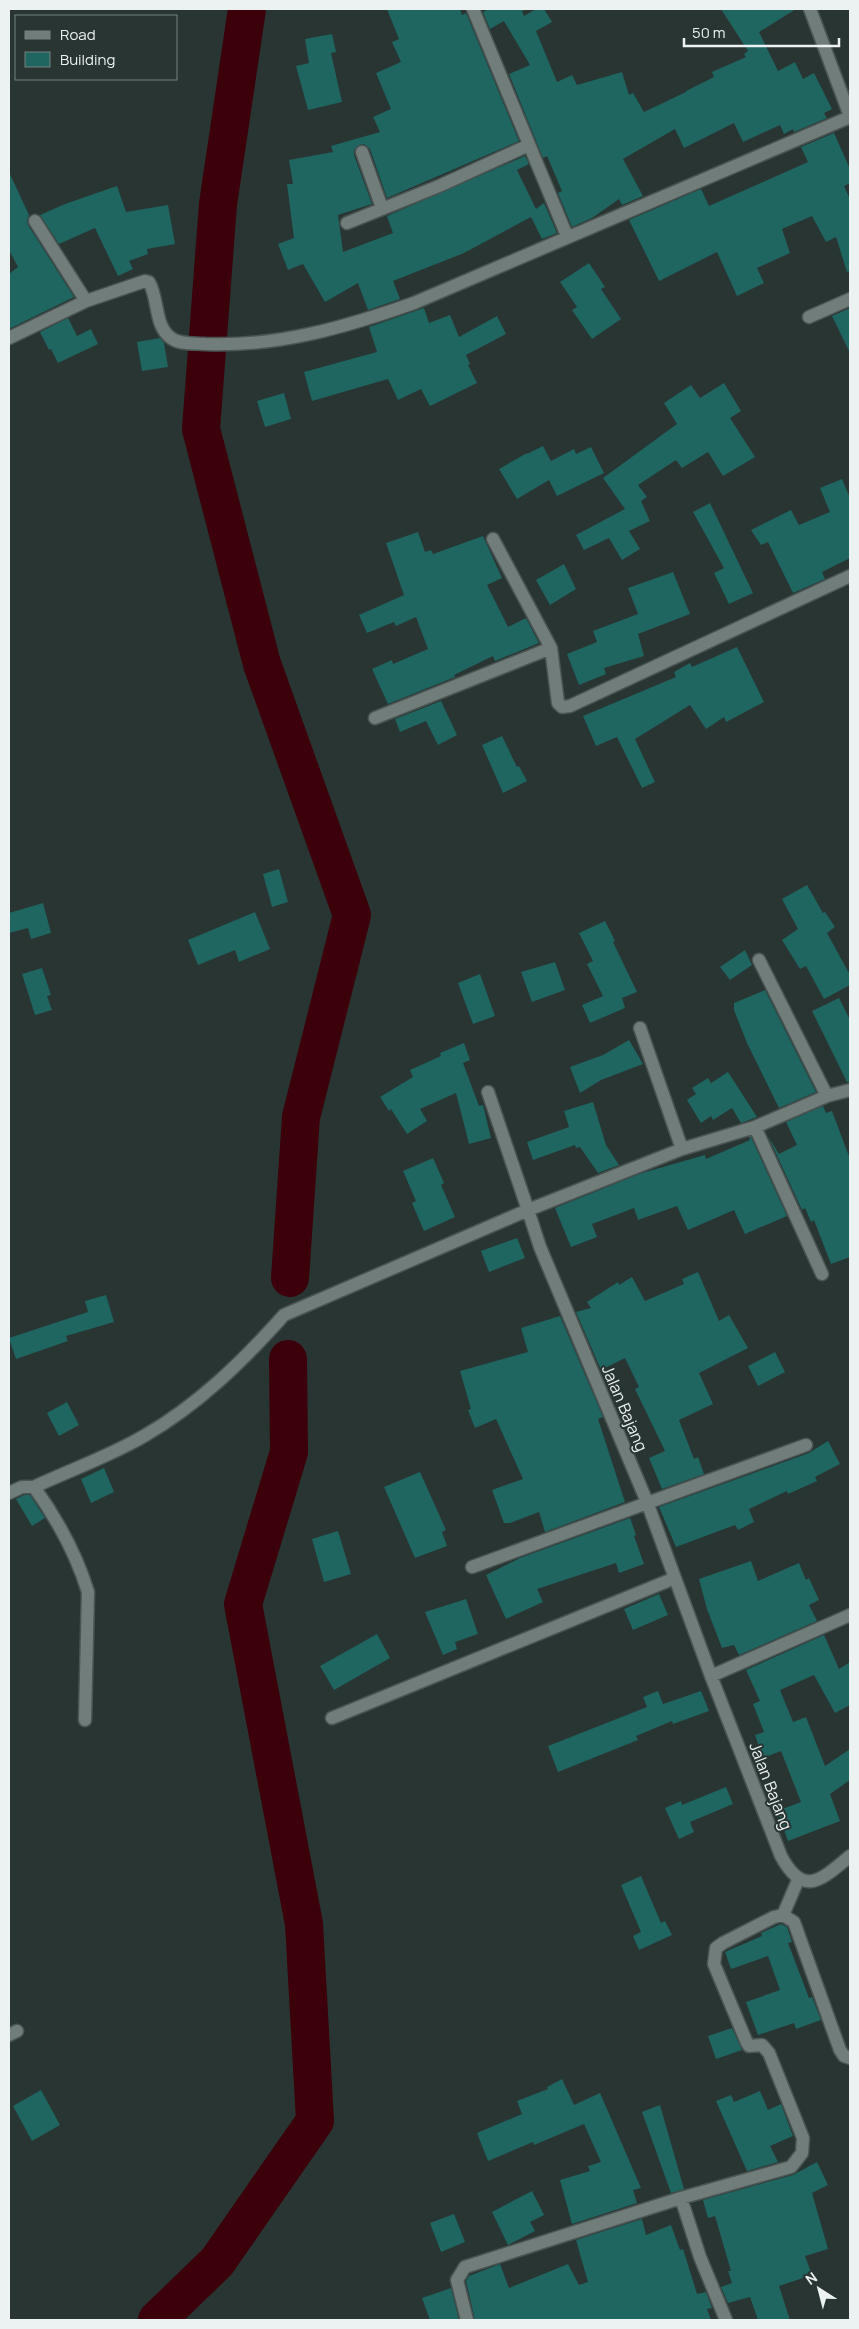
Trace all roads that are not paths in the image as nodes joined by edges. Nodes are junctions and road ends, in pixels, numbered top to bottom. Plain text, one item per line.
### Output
1 (473, 9) edge
2 (810, 9) edge
3 (850, 116) edge
4 (529, 145) junction
5 (362, 152) dead end
6 (382, 208) junction
7 (35, 221) dead end
8 (347, 223) dead end
9 (567, 236) junction
10 (850, 299) edge
11 (86, 301) junction
12 (809, 317) dead end
13 (9, 338) edge
14 (493, 539) dead end
15 (850, 576) edge
16 (551, 648) junction
17 (375, 718) dead end
18 (759, 960) dead end
19 (640, 1028) dead end
20 (850, 1090) edge
21 (488, 1092) dead end
22 (828, 1096) junction
23 (755, 1127) junction
24 (682, 1149) junction
25 (528, 1210) junction
26 (822, 1274) dead end
27 (806, 1445) dead end
28 (34, 1487) junction
29 (9, 1493) edge
30 (647, 1502) junction
31 (472, 1567) dead end
32 (675, 1578) junction
33 (850, 1615) edge
34 (711, 1676) junction
35 (332, 1718) dead end
36 (84, 1720) dead end
37 (850, 1856) edge
38 (798, 1880) junction
39 (783, 1915) junction
40 (850, 2058) edge
41 (681, 2198) junction
42 (467, 2320) edge
43 (726, 2320) edge

1 - 4 street
2 - 3 street
3 - 9 street
4 - 6 street
4 - 9 street
5 - 6 street
6 - 8 street
7 - 11 street
9 - 11 street
10 - 12 street
11 - 13 street
14 - 16 street
15 - 16 street
16 - 17 street
18 - 22 street
19 - 24 street
20 - 22 street
21 - 25 street, Jalan Bajang
22 - 23 street
23 - 24 street
23 - 26 street
24 - 25 street
25 - 28 street
25 - 30 street, Jalan Bajang
27 - 30 street
28 - 29 street
28 - 36 street
30 - 31 street
30 - 32 street, Jalan Bajang
32 - 34 street, Jalan Bajang
32 - 35 street
33 - 34 street
34 - 38 street, Jalan Bajang
37 - 38 street
38 - 39 street
39 - 40 street
39 - 41 street
41 - 42 street
41 - 43 street

